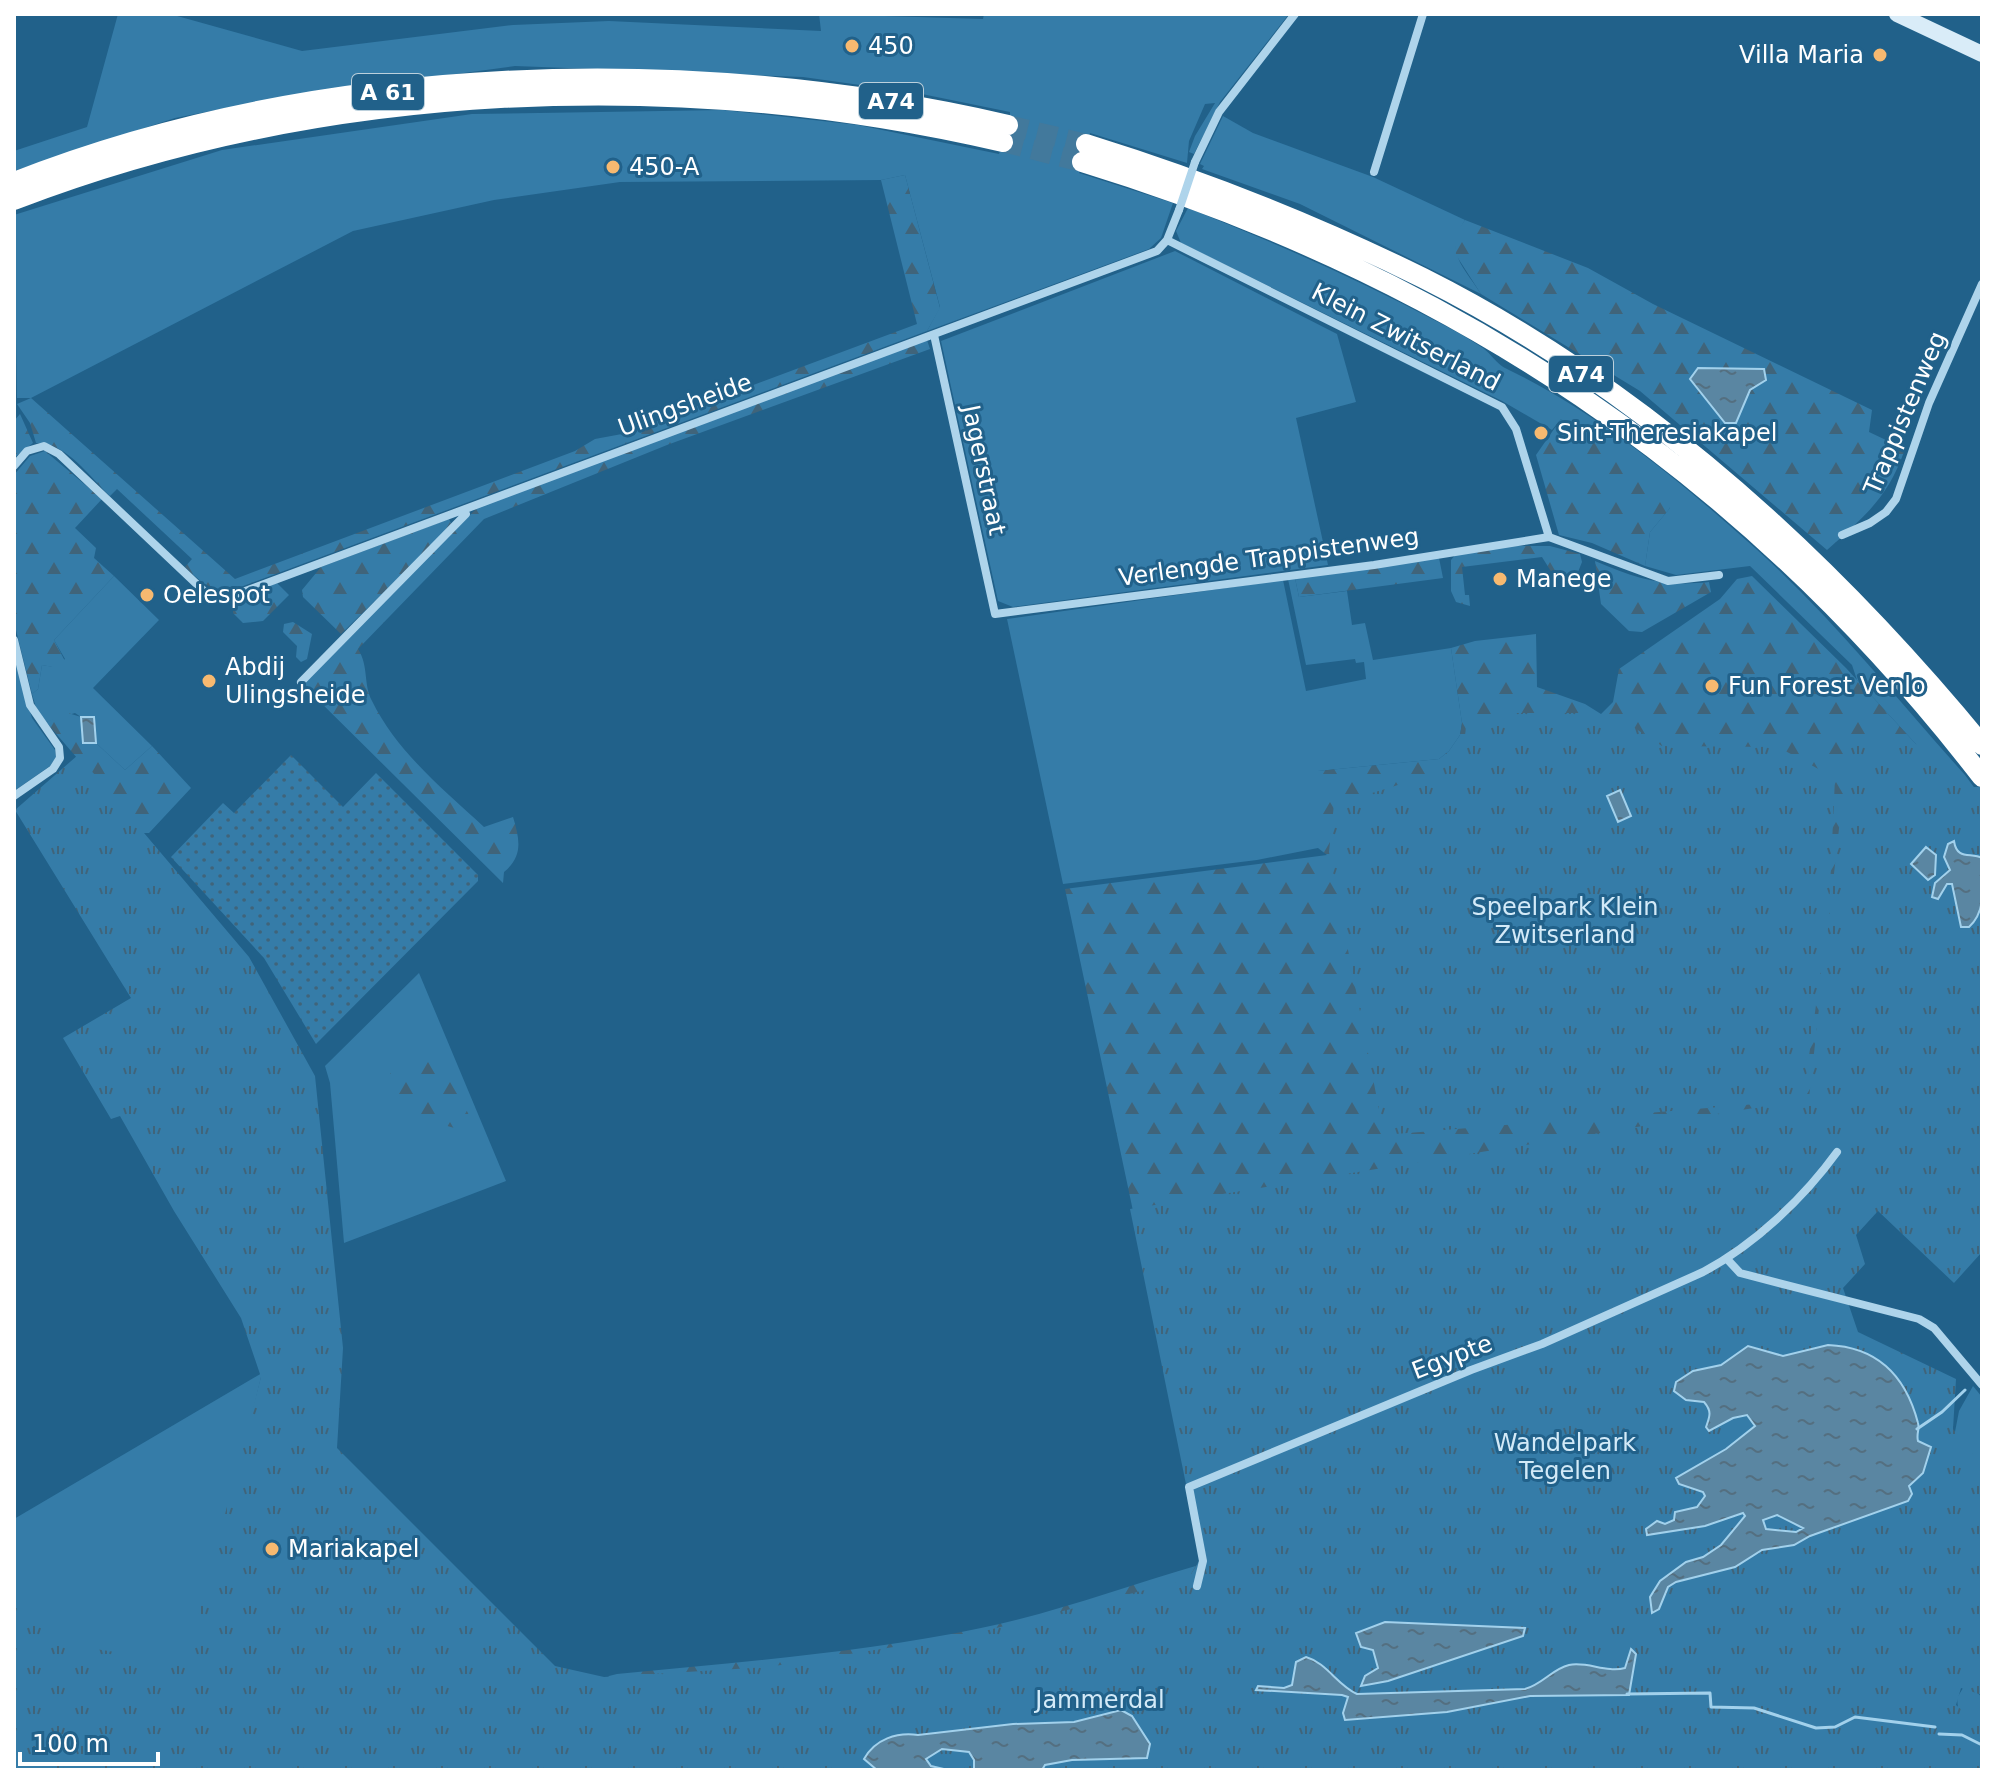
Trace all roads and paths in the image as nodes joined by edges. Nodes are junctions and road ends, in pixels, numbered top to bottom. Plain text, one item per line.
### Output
1 (1295, 14) edge
2 (1423, 14) edge
3 (1897, 14) edge
4 (1980, 48) edge
5 (772, 86) joint
6 (742, 101) joint
7 (1374, 172) dead end
8 (14, 182) edge
9 (14, 200) edge
10 (1167, 240) junction
11 (1982, 284) edge
12 (934, 335) junction
13 (14, 466) edge
14 (464, 510) junction
15 (1842, 535) dead end
16 (1549, 537) junction
17 (1719, 575) dead end
18 (995, 614) joint
19 (14, 640) edge
20 (301, 682) dead end
21 (1982, 745) edge
22 (1982, 777) edge
23 (14, 796) edge
24 (1837, 1152) dead end
25 (1727, 1259) junction
26 (1982, 1385) edge
27 (1197, 1586) dead end

1 - 10 street, bridge
2 - 7 street
3 - 4 main road
5 - 6 highway, A74
5 - 8 highway, A 61
6 - 9 highway, A 61
10 - 12 street, Ulingsheide
10 - 16 street, Klein Zwitserland
11 - 15 street, Trappistenweg
12 - 14 street, Ulingsheide
12 - 18 street, Jagerstraat
13 - 14 street, Ulingsheide
14 - 20 street
16 - 17 street
16 - 18 street, Verlengde Trappistenweg
19 - 23 street
21 - 22 highway, A74
24 - 25 street, Egypte
25 - 26 street
25 - 27 street, Egypte

